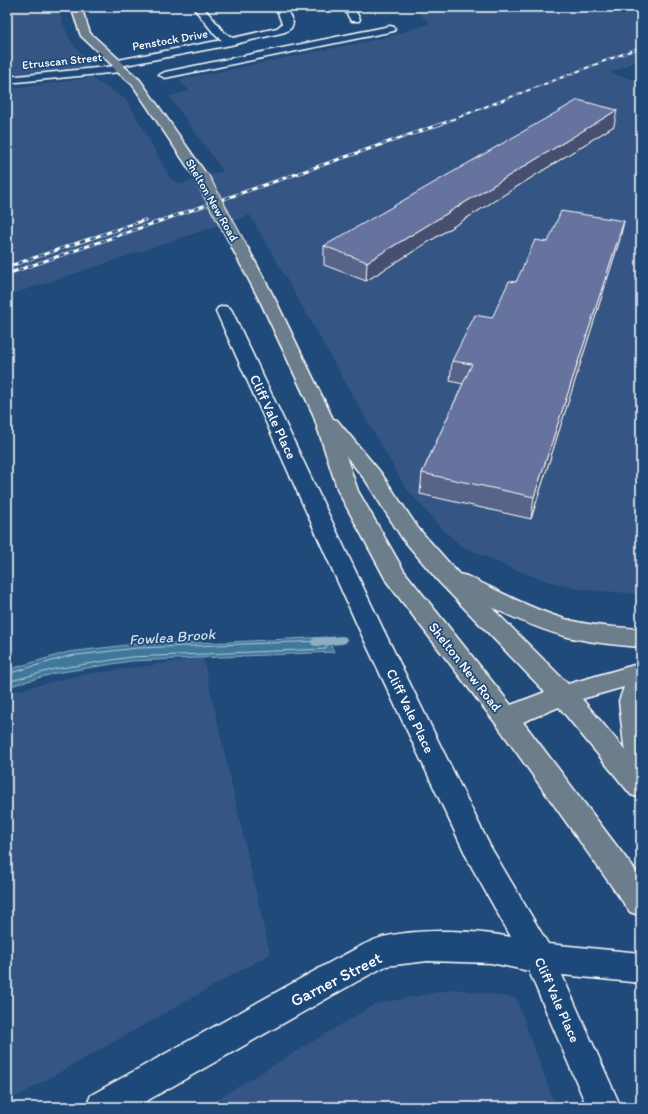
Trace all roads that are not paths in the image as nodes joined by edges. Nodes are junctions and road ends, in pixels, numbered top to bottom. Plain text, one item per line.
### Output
1 (76, 7) edge
2 (198, 7) edge
3 (281, 7) edge
4 (348, 7) edge
5 (355, 19) dead end
6 (390, 29) dead end
7 (229, 43) junction
8 (254, 57) junction
9 (118, 66) junction
10 (165, 75) dead end
11 (7, 80) edge
12 (224, 311) dead end
13 (322, 414) junction
14 (447, 576) junction
15 (641, 638) edge
16 (640, 672) edge
17 (563, 695) junction
18 (506, 718) junction
19 (641, 753) edge
20 (641, 786) edge
21 (641, 902) edge
22 (539, 958) junction
23 (641, 968) edge
24 (103, 1107) edge
25 (604, 1107) edge

1 - 9 main road, Shelton New Road
2 - 7 street, Penstock Drive
3 - 7 street, Penstock Drive
4 - 5 street
6 - 8 street
7 - 8 street, Penstock Drive
7 - 9 street, Penstock Drive
8 - 10 street
9 - 11 street, Etruscan Street
9 - 13 main road, Shelton New Road, bridge
12 - 22 street, Cliff Vale Place
13 - 14 main road, Shelton New Road
13 - 18 main road, Shelton New Road
14 - 15 main road
14 - 17 main road, Shelton New Road
16 - 17 main road
16 - 19 main road
17 - 18 main road
17 - 20 main road, Shelton New Road
18 - 21 main road, Shelton New Road
22 - 23 street, Garner Street
22 - 24 street, Garner Street
22 - 25 street, Cliff Vale Place

